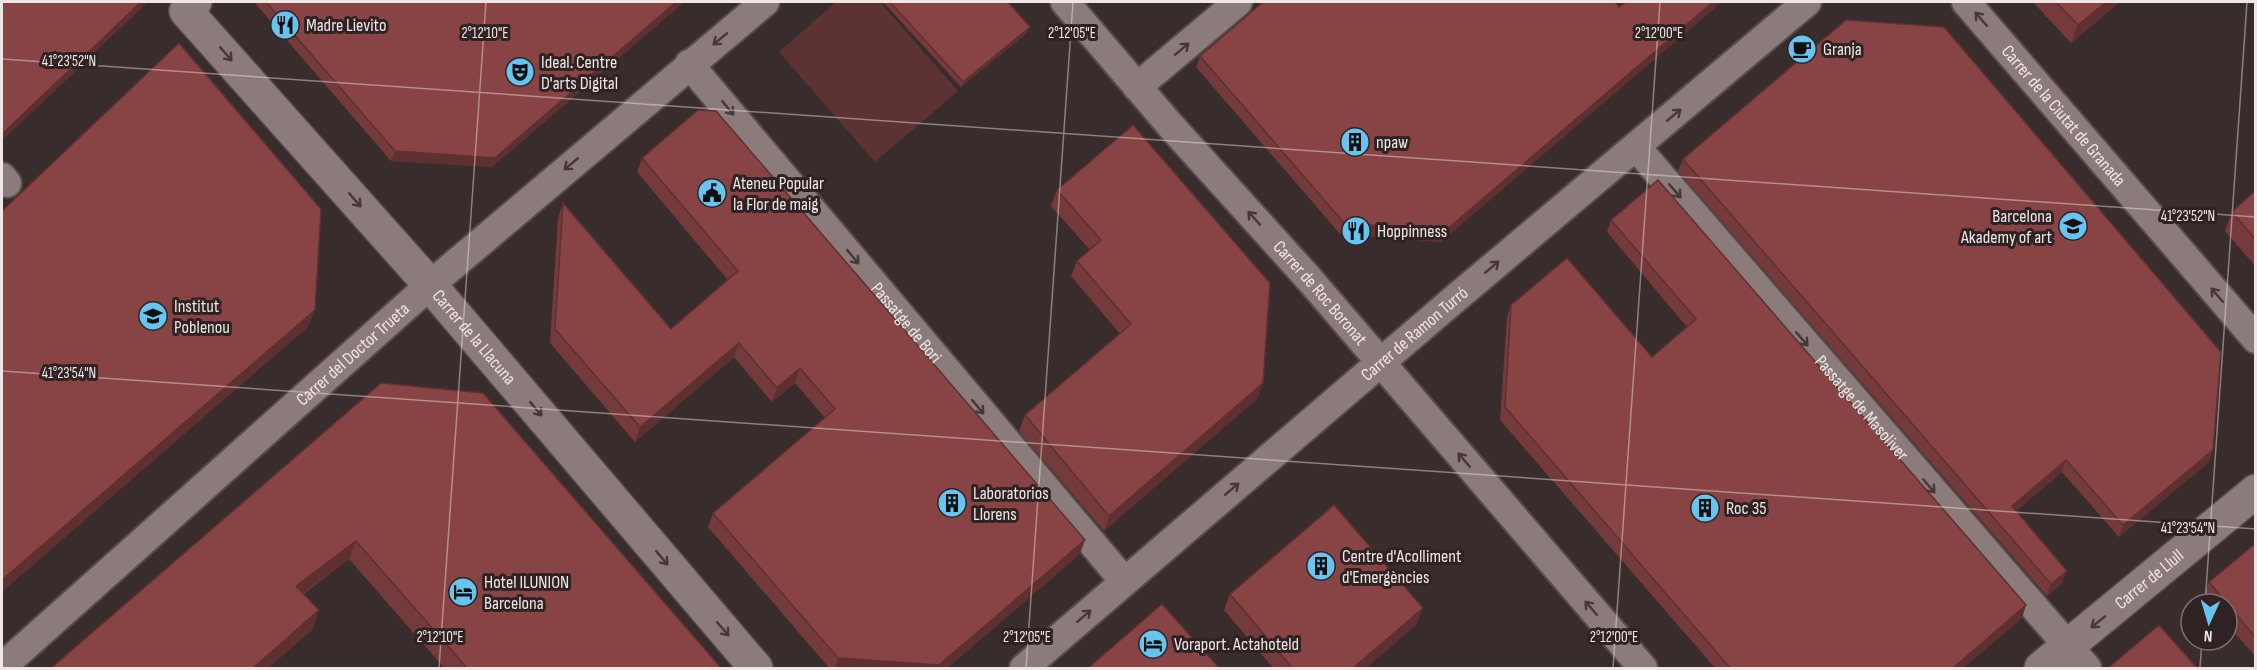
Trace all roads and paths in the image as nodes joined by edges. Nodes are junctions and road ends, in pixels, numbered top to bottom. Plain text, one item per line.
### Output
1 (765, 2) edge
2 (1065, 2) edge
3 (1238, 2) edge
4 (1807, 2) edge
5 (1966, 2) edge
6 (190, 5) edge
7 (689, 64) junction
8 (1137, 87) junction
9 (1636, 147) junction
10 (430, 285) junction
11 (2256, 339) edge
12 (1379, 363) junction
13 (2256, 491) edge
14 (1124, 581) junction
15 (2077, 657) edge
16 (2, 667) edge
17 (756, 669) edge
18 (1024, 669) edge
19 (1643, 669) edge
20 (2041, 669) edge

1 -> 7 street, Carrer del Doctor Trueta
2 - 8 street, Carrer de Roc Boronat
8 -> 3 street
9 -> 4 street, Carrer de Ramon Turró
11 -> 5 street, Carrer de la Ciutat de Granada
6 -> 10 street, Carrer de la Llacuna
7 -> 10 street, Carrer del Doctor Trueta
7 -> 14 street, Passatge de Bori
12 -> 8 street, Carrer de Roc Boronat
12 -> 9 street, Carrer de Ramon Turró
9 -> 15 street, Passatge de Masoliver
10 - 16 street, Carrer del Doctor Trueta
10 -> 17 street, Carrer de la Llacuna
14 -> 12 street, Carrer de Ramon Turró
19 -> 12 street, Carrer de Roc Boronat
13 -> 15 street, Carrer de Llull
18 -> 14 street, Carrer de Ramon Turró
15 - 20 street, Carrer de Llull

